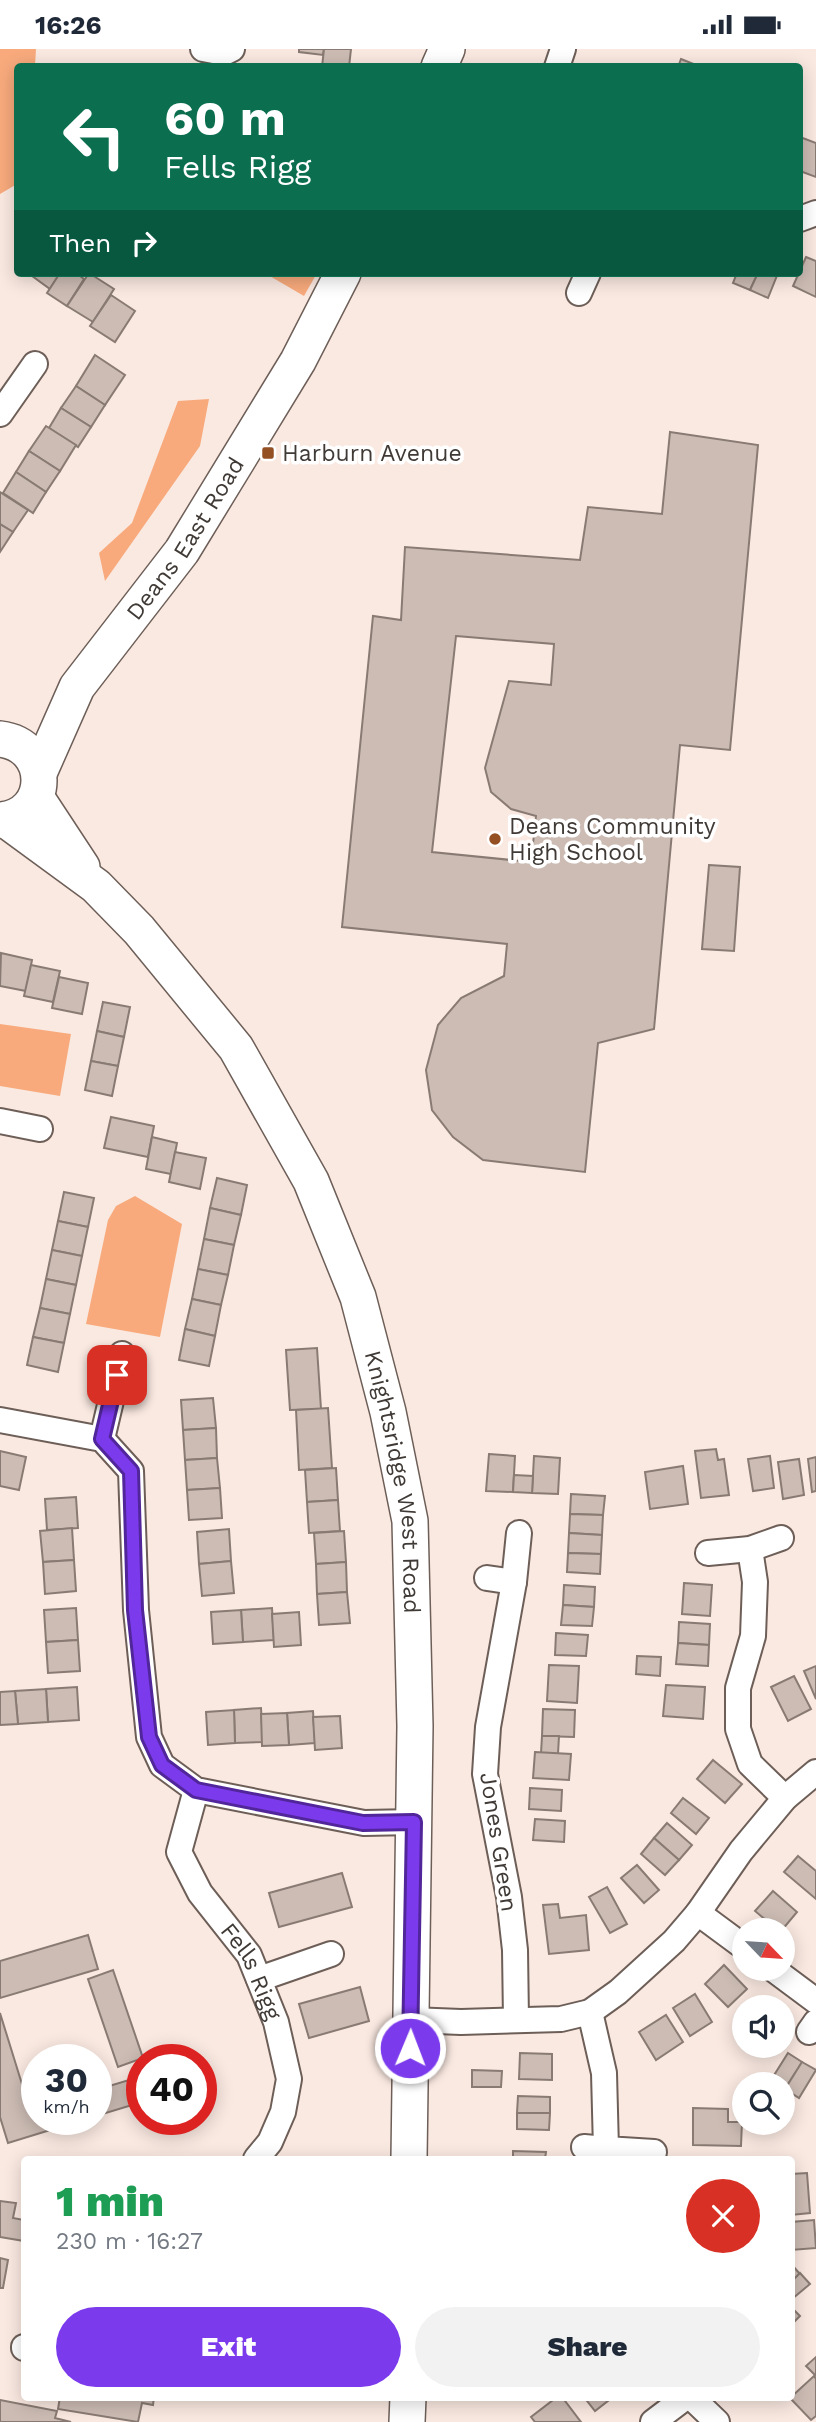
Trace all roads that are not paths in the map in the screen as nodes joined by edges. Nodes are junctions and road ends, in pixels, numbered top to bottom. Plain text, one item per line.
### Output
1 (203, 49) edge
2 (232, 49) edge
3 (341, 277) edge
4 (35, 365) dead end
5 (0, 414) edge
6 (77, 687) junction
7 (5, 740) edge
8 (37, 785) junction
9 (3, 820) edge
10 (96, 887) junction
11 (0, 1121) edge
12 (40, 1129) dead end
13 (122, 1354) dead end
14 (0, 1420) edge
15 (102, 1439) junction
16 (519, 1533) dead end
17 (781, 1538) dead end
18 (750, 1549) junction
19 (708, 1553) dead end
20 (487, 1578) dead end
21 (514, 1582) junction
22 (816, 1772) edge
23 (196, 1790) junction
24 (785, 1798) junction
25 (414, 1822) junction
26 (698, 1913) junction
27 (732, 1938) edge
28 (331, 1954) dead end
29 (259, 1979) junction
30 (789, 1981) edge
31 (816, 2001) edge
32 (590, 2012) junction
33 (411, 2020) junction
34 (516, 2020) junction
35 (654, 2152) dead end
36 (258, 2156) edge
37 (409, 2156) edge
38 (682, 2401) edge
39 (693, 2401) edge
40 (653, 2422) edge
41 (717, 2422) edge

1 - 2 street
3 - 6 street, Deans East Road
4 - 5 street
6 - 7 street, Deans East Road
6 - 8 street, Deans East Road
7 - 8 street, Knightsridge West Road
8 - 9 street
8 - 10 street, Knightsridge West Road
9 - 10 street, Knightsridge West Road
10 - 25 street, Knightsridge West Road
11 - 12 street
13 - 15 street
14 - 15 street
15 - 23 street
16 - 21 street, Jones Green
17 - 18 street
18 - 19 street
18 - 24 street
20 - 21 street
21 - 34 street, Jones Green
22 - 24 street
23 - 25 street
23 - 29 street, Fells Rigg
24 - 26 street
25 - 33 street, Knightsridge West Road
26 - 27 street
26 - 32 street
28 - 29 street
29 - 36 street, Fells Rigg
30 - 31 street
32 - 34 street
32 - 35 street
33 - 34 street
33 - 37 street, Knightsridge West Road
38 - 40 street
39 - 41 street

